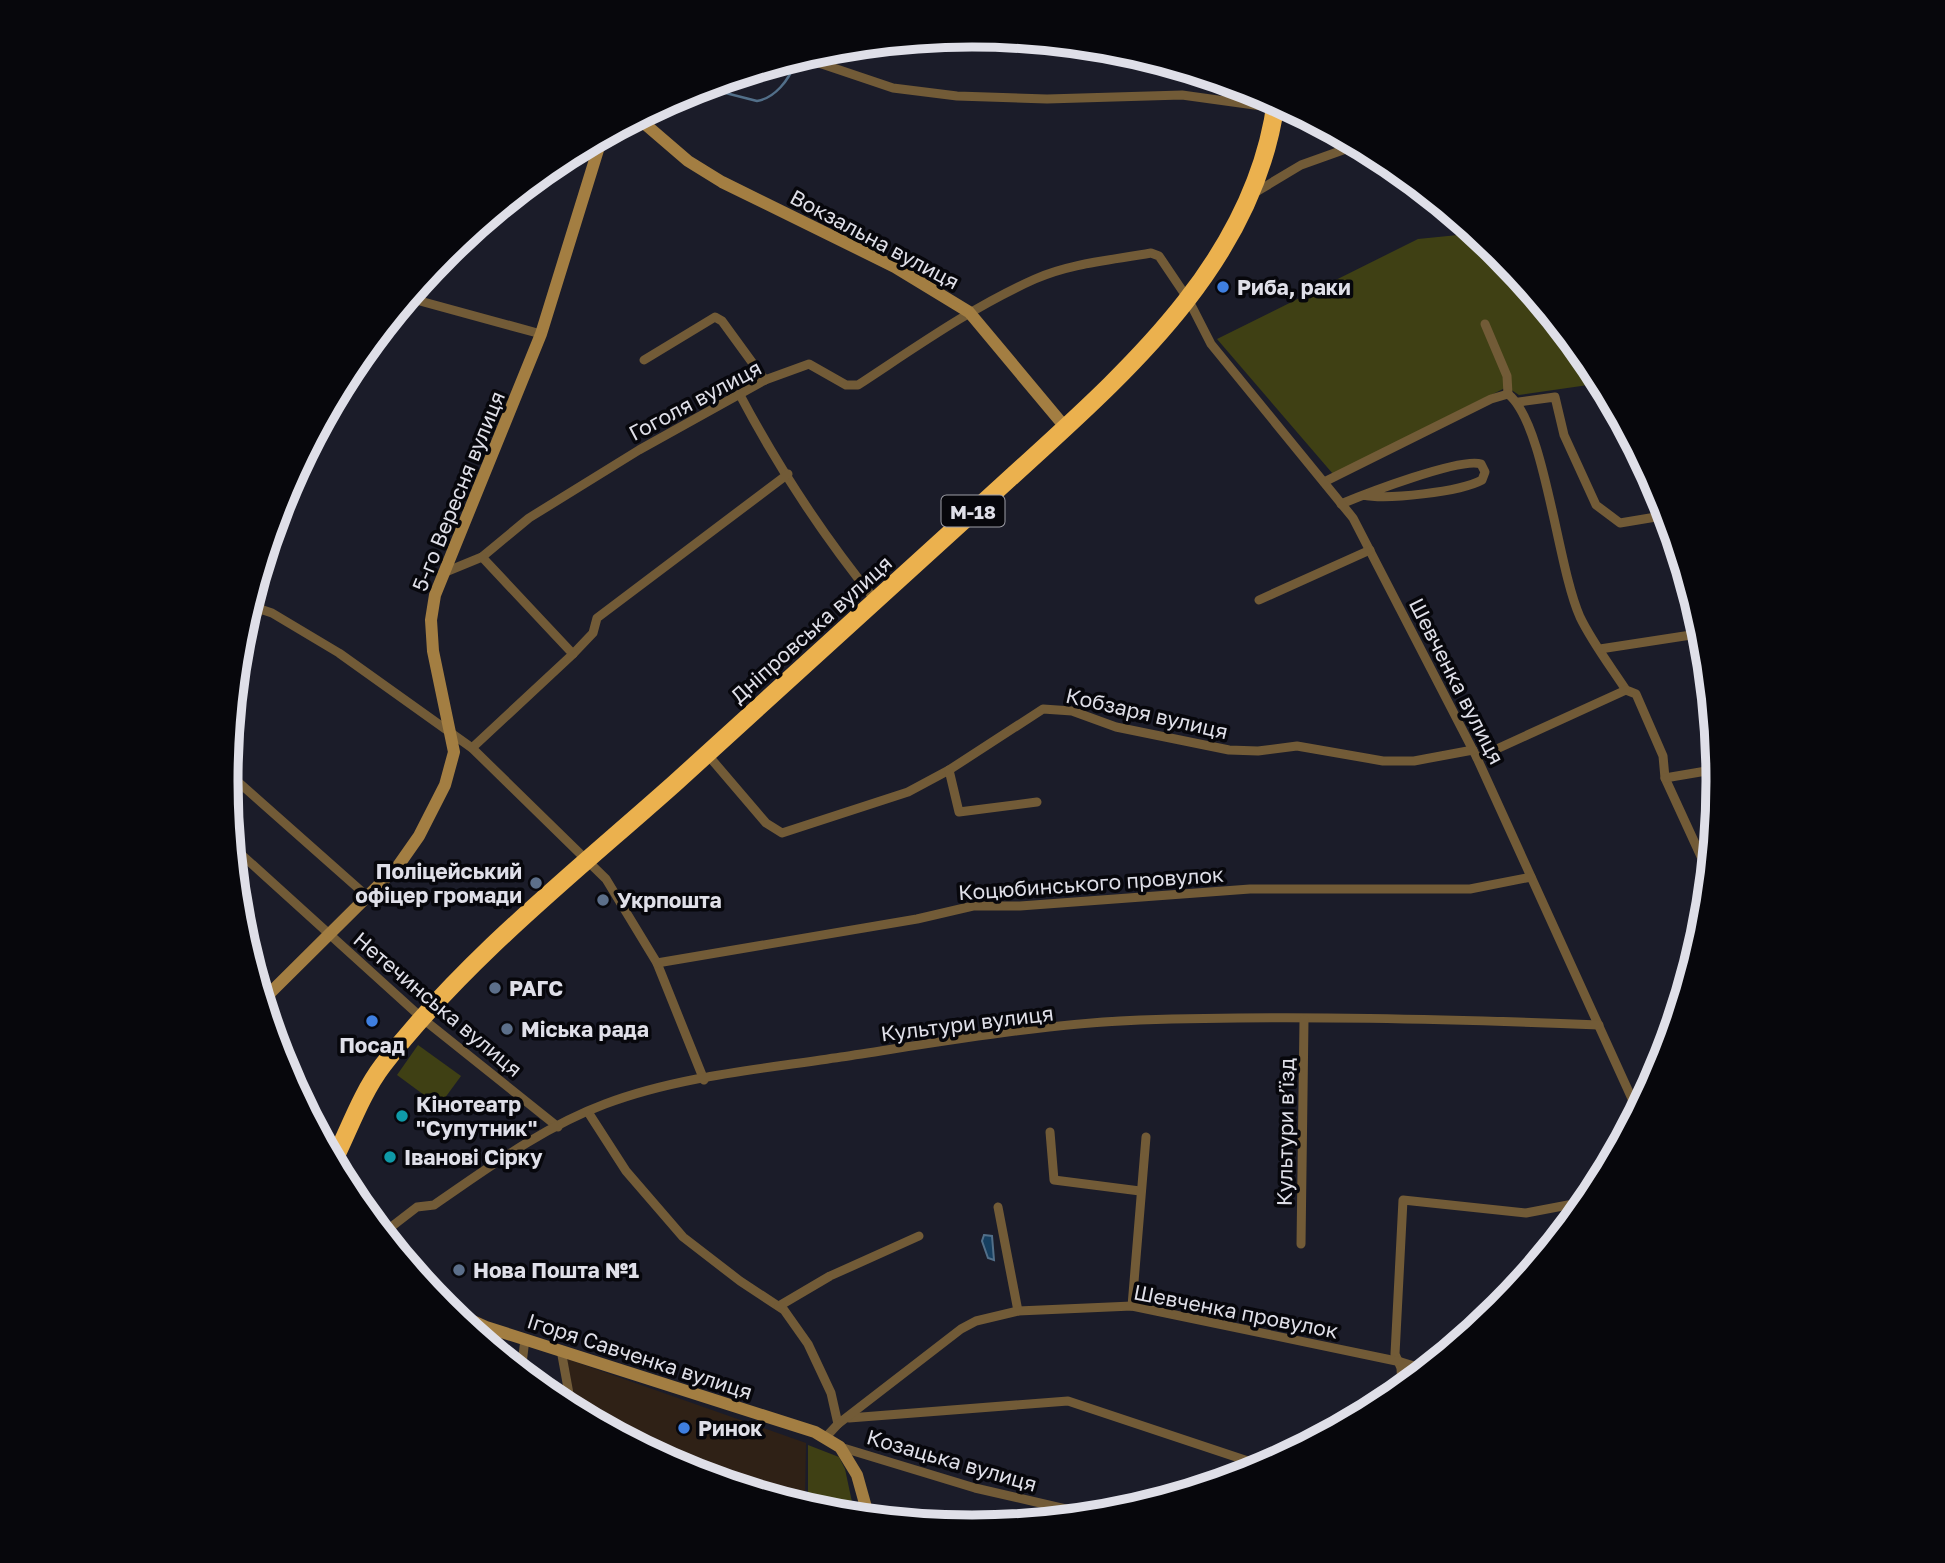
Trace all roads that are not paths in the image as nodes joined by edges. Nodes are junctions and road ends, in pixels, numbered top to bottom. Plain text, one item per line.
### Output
1 (819, 63) edge
2 (1251, 102) edge
3 (1274, 112) edge
4 (645, 124) edge
5 (1345, 149) edge
6 (598, 150) edge
7 (1250, 196) junction
8 (1188, 299) junction
9 (417, 300) edge
10 (969, 312) junction
11 (1485, 324) dead end
12 (541, 334) junction
13 (644, 360) dead end
14 (765, 380) junction
15 (1508, 394) junction
16 (740, 395) junction
17 (1519, 402) junction
18 (1065, 427) junction
19 (788, 474) junction
20 (1324, 482) junction
21 (1363, 495) junction
22 (1341, 504) junction
23 (1657, 517) edge
24 (1370, 550) junction
25 (482, 556) junction
26 (443, 573) junction
27 (1259, 600) dead end
28 (876, 601) junction
29 (260, 605) edge
30 (260, 609) junction
31 (258, 613) edge
32 (1692, 635) edge
33 (1600, 649) junction
34 (573, 654) junction
35 (1626, 690) junction
36 (451, 732) junction
37 (472, 748) junction
38 (707, 754) junction
39 (1475, 754) junction
40 (949, 770) junction
41 (1707, 771) edge
42 (1665, 778) junction
43 (238, 782) edge
44 (1037, 802) dead end
45 (243, 856) edge
46 (1702, 859) edge
47 (587, 861) junction
48 (1531, 877) junction
49 (368, 897) junction
50 (329, 934) junction
51 (657, 963) junction
52 (268, 990) edge
53 (424, 1019) junction
54 (1304, 1020) junction
55 (1599, 1025) junction
56 (704, 1080) junction
57 (1633, 1101) edge
58 (588, 1112) junction
59 (558, 1127) junction
60 (1050, 1132) dead end
61 (1146, 1137) dead end
62 (338, 1151) edge
63 (1140, 1191) junction
64 (1572, 1204) edge
65 (998, 1207) dead end
66 (390, 1228) edge
67 (919, 1236) dead end
68 (1301, 1244) dead end
69 (779, 1306) junction
70 (1132, 1306) junction
71 (1018, 1311) junction
72 (472, 1319) edge
73 (525, 1339) junction
74 (561, 1350) junction
75 (522, 1361) edge
76 (1398, 1361) junction
77 (1416, 1366) edge
78 (1400, 1377) edge
79 (569, 1395) edge
80 (848, 1419) junction
81 (838, 1424) junction
82 (825, 1438) junction
83 (839, 1447) junction
84 (1249, 1461) edge
85 (866, 1507) edge
86 (1066, 1509) edge

1 - 2 street
3 - 7 highway, Дніпровська вулиця / М-18
4 - 10 street, Вокзальна вулиця
5 - 7 street
6 - 12 street, 5-го Вересня вулиця
7 - 8 highway, Дніпровська вулиця / М-18
8 - 10 street, Шевченка вулиця
8 - 18 highway, Дніпровська вулиця / М-18
8 - 20 street, Шевченка вулиця
9 - 12 street
10 - 14 street, Гоголя вулиця
10 - 18 street, Вокзальна вулиця
11 - 15 street
12 - 26 street, 5-го Вересня вулиця
13 - 14 street
14 - 16 street, Гоголя вулиця
15 - 17 street
15 - 20 street
16 - 19 street
16 - 25 street, Гоголя вулиця
17 - 23 street
17 - 33 street
18 - 28 highway, Дніпровська вулиця / М-18
19 - 28 street
19 - 34 street
20 - 22 street, Шевченка вулиця
21 - 21 street
21 - 22 street
22 - 24 street, Шевченка вулиця
24 - 27 street
24 - 39 street, Шевченка вулиця
25 - 26 street, Гоголя вулиця
25 - 34 street
26 - 36 street, 5-го Вересня вулиця
28 - 38 highway, Дніпровська вулиця / М-18
29 - 30 street
30 - 31 street
30 - 36 street
32 - 33 street
33 - 35 street
34 - 37 street
35 - 39 street, Кобзаря вулиця
35 - 42 street
36 - 37 street
36 - 49 street, 5-го Вересня вулиця
37 - 47 street
38 - 40 street, Кобзаря вулиця
38 - 47 highway, Дніпровська вулиця / М-18
39 - 40 street, Кобзаря вулиця
39 - 48 street, Шевченка вулиця
40 - 44 street
41 - 42 street
42 - 46 street
43 - 49 street
45 - 50 street, Нетечинська вулиця
47 - 51 street
47 - 53 highway, Дніпровська вулиця / М-18
48 - 51 street, Коцюбинського провулок
48 - 55 street, Шевченка вулиця
49 - 50 street, 5-го Вересня вулиця
50 - 52 street, 5-го Вересня вулиця
50 - 53 street, Нетечинська вулиця
51 - 56 street
53 - 59 street, Нетечинська вулиця
53 - 62 highway, Дніпровська вулиця / М-18
54 - 55 street, Культури вулиця
54 - 56 street, Культури вулиця
54 - 68 street, Культури в’їзд
55 - 57 street, Шевченка вулиця
56 - 58 street, Культури вулиця
58 - 59 street, Культури вулиця
58 - 69 street
59 - 66 street, Культури вулиця
60 - 63 street
61 - 63 street
63 - 70 street
64 - 76 street
65 - 71 street
67 - 69 street
69 - 81 street
70 - 71 street, Шевченка провулок
70 - 76 street, Шевченка провулок
71 - 80 street, Шевченка провулок
72 - 73 street, Ігоря Савченка вулиця
73 - 74 street, Ігоря Савченка вулиця
73 - 75 street
74 - 79 street
74 - 82 street, Ігоря Савченка вулиця
76 - 77 street, Шевченка провулок
76 - 78 street
80 - 81 street, Шевченка провулок
80 - 84 street
81 - 82 street, Шевченка провулок
82 - 83 street, Ігоря Савченка вулиця
83 - 85 street
83 - 86 street, Козацька вулиця

